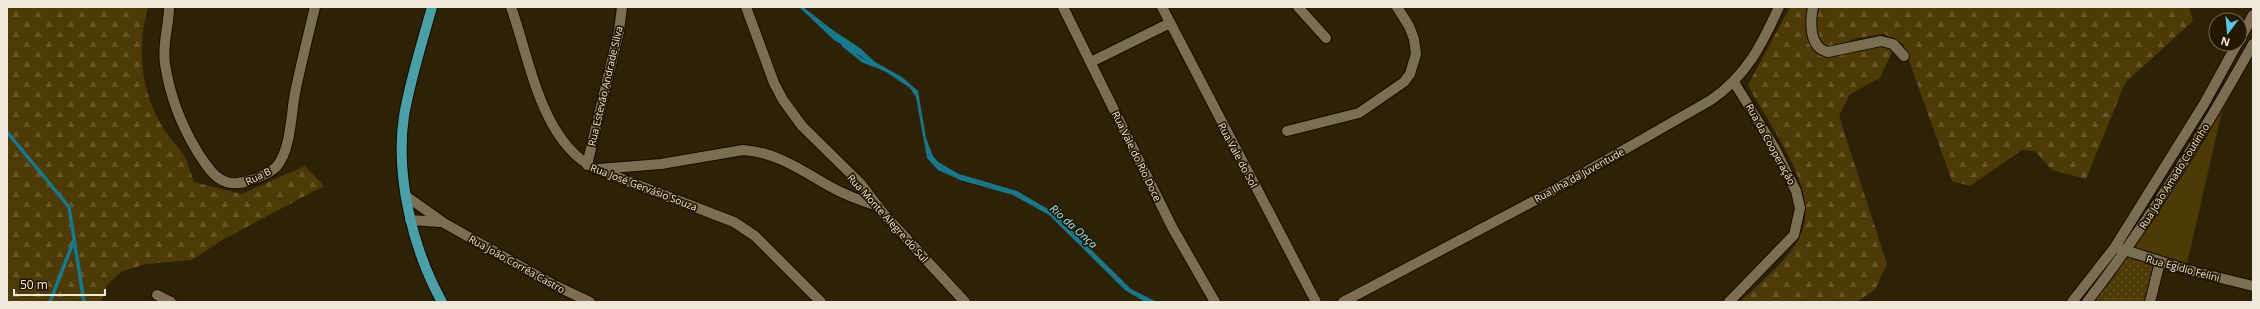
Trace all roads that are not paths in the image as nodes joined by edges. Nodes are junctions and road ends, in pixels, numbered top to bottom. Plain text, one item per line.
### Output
1 (169, 7) edge
2 (315, 7) edge
3 (432, 7) edge
4 (511, 7) edge
5 (622, 7) edge
6 (746, 7) edge
7 (1063, 7) edge
8 (1162, 7) edge
9 (1298, 7) edge
10 (1396, 7) edge
11 (1778, 7) edge
12 (1813, 7) edge
13 (2253, 14) edge
14 (1170, 23) junction
15 (2248, 23) edge
16 (1326, 38) dead end
17 (2253, 44) edge
18 (2233, 52) edge
19 (1904, 56) dead end
20 (1091, 62) junction
21 (1734, 82) junction
22 (1287, 131) dead end
23 (586, 165) junction
24 (596, 169) junction
25 (406, 196) junction
26 (878, 206) junction
27 (410, 220) junction
28 (444, 223) junction
29 (2115, 247) junction
30 (2126, 252) junction
31 (2160, 262) junction
32 (2253, 286) edge
33 (157, 295) dead end
34 (171, 302) edge
35 (442, 302) edge
36 (590, 302) edge
37 (821, 302) edge
38 (965, 302) edge
39 (1215, 302) edge
40 (1316, 302) edge
41 (1343, 302) edge
42 (1729, 302) edge
43 (2072, 302) edge
44 (2087, 302) edge
45 (2150, 302) edge

1 - 2 street, Rua B
3 - 25 main road
4 - 23 street, Rua José Gervásio Souza
5 - 23 street, Rua Estevão Andrade Silva
6 - 26 street, Rua Monte Alegre do Sul
7 - 20 street, Rua Vale do Rio Doce
8 - 14 street, Rua Vale do Sol
9 - 16 street
10 - 22 street
11 - 21 street, Rua Ilha da Juventude
12 - 19 street
13 - 15 street
14 - 20 street
14 - 40 street, Rua Vale do Sol
17 - 30 street, Rua João Amado Coutinho
18 - 29 street, Rua João Amado Coutinho
20 - 39 street, Rua Vale do Rio Doce
21 - 41 street, Rua Ilha da Juventude
21 - 42 street, Rua da Cooperação
23 - 24 street, Rua José Gervásio Souza
24 - 26 street
24 - 37 street, Rua José Gervásio Souza
25 - 27 main road
25 - 28 street, Rua João Corrêa Castro
26 - 38 street, Rua Monte Alegre do Sul
27 - 28 street, Rua João Corrêa Castro
27 - 35 main road
28 - 36 street, Rua João Corrêa Castro
29 - 30 street, Rua Egídio Felini
29 - 43 street, Rua João Amado Coutinho
30 - 31 street, Rua Egídio Felini
30 - 44 street, Rua João Amado Coutinho
31 - 32 street, Rua Egídio Felini
31 - 45 street
33 - 34 street

